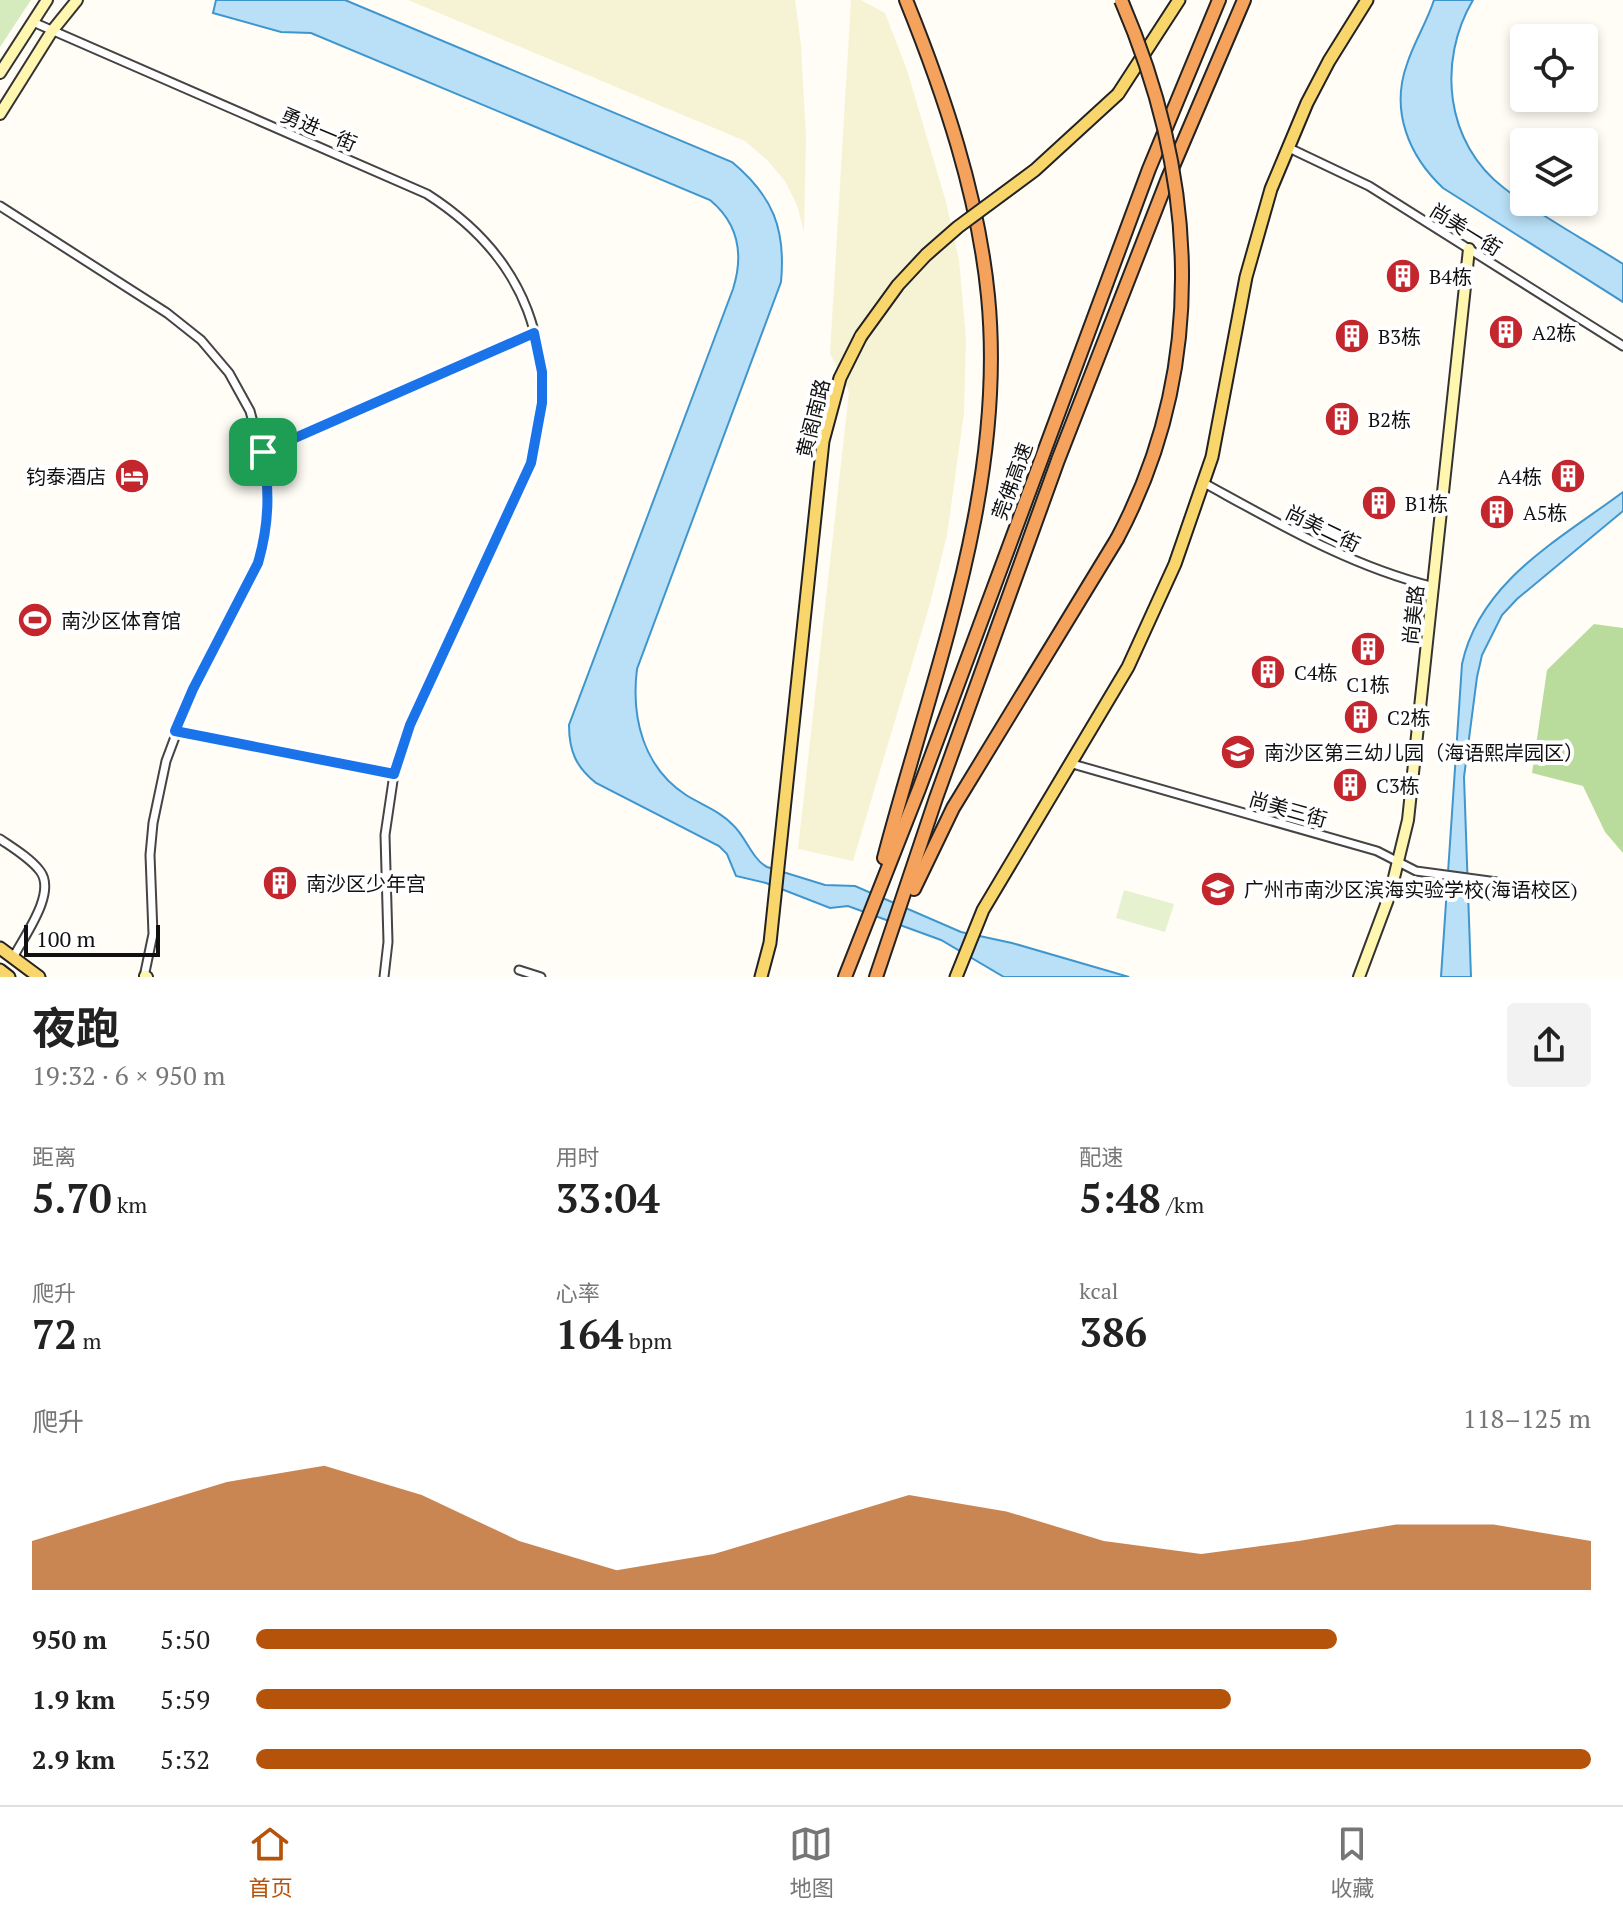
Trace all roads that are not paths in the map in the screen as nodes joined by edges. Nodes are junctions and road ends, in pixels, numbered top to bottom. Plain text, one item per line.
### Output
1 (47, 0) edge
2 (906, 0) edge
3 (1121, 0) edge
4 (1179, 0) edge
5 (1219, 0) edge
6 (1244, 0) edge
7 (1367, 0) edge
8 (76, 1) edge
9 (33, 22) junction
10 (52, 31) junction
11 (0, 73) edge
12 (0, 114) edge
13 (1287, 147) junction
14 (0, 206) edge
15 (1469, 249) junction
16 (534, 333) junction
17 (1623, 346) edge
18 (263, 452) junction
19 (1204, 483) junction
20 (1434, 587) junction
21 (175, 731) junction
22 (1069, 763) junction
23 (394, 774) junction
24 (0, 839) edge
25 (1399, 862) junction
26 (1497, 882) dead end
27 (869, 911) junction
28 (893, 933) junction
29 (0, 948) edge
30 (13, 958) junction
31 (0, 970) edge
32 (519, 970) dead end
33 (9, 977) edge
34 (39, 977) edge
35 (145, 977) edge
36 (384, 977) edge
37 (541, 977) edge
38 (761, 977) edge
39 (845, 977) edge
40 (876, 977) edge
41 (956, 977) edge
42 (1359, 977) edge

1 - 9 street
2 - 27 highway
3 - 28 highway, bridge
4 - 38 main road, 黄阁南路, bridge
5 - 27 highway, 莞佛高速, bridge
6 - 28 highway, 莞佛高速
7 - 13 main road
8 - 10 street
9 - 10 street, 勇进一街
9 - 11 street
10 - 12 street
10 - 16 street, 勇进一街
13 - 15 street, 尚美一街
13 - 19 main road
14 - 18 street
15 - 17 street, 尚美一街
15 - 20 street, 尚美路
16 - 18 street
16 - 23 street, 勇进一街
18 - 21 street
19 - 20 street, 尚美二街
19 - 22 main road
20 - 25 street, 尚美路
21 - 23 street
21 - 35 street
22 - 25 street, 尚美三街
22 - 41 main road
23 - 36 street, 勇进一街
24 - 30 street
25 - 26 street, 尚美三街
25 - 42 street, 尚美路
27 - 39 highway, 莞佛高速
28 - 40 highway, 莞佛高速
29 - 30 main road
30 - 34 main road
31 - 33 main road
32 - 37 street

